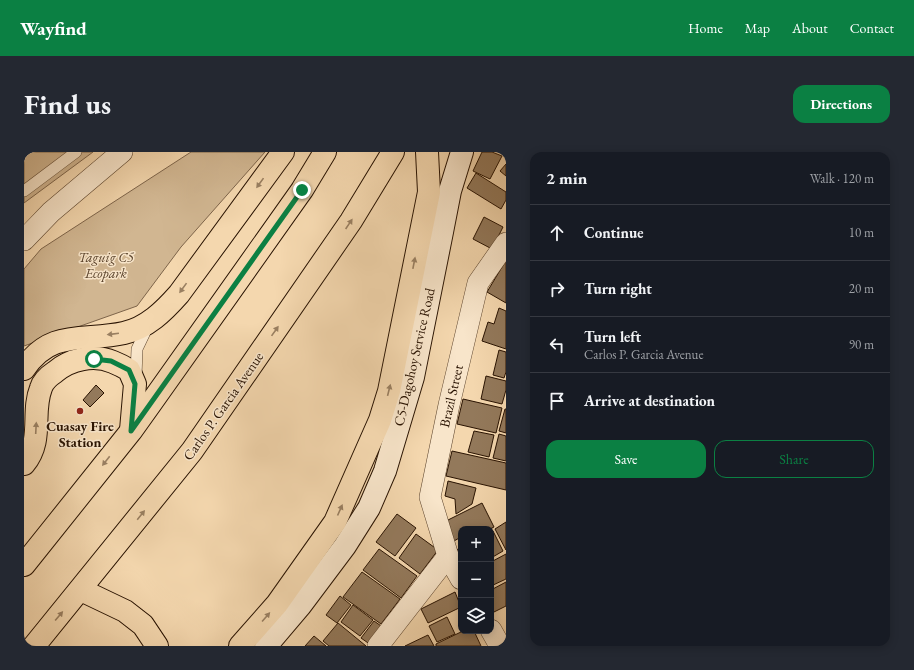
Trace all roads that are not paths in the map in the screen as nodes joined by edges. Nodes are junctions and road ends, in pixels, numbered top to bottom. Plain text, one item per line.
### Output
1 (76, 152) edge
2 (122, 152) edge
3 (283, 152) edge
4 (325, 152) edge
5 (427, 152) edge
6 (462, 152) edge
7 (391, 153) edge
8 (24, 191) edge
9 (24, 240) edge
10 (506, 243) edge
11 (149, 322) junction
12 (24, 369) edge
13 (135, 384) junction
14 (131, 431) junction
15 (24, 464) edge
16 (448, 556) junction
17 (24, 565) edge
18 (458, 574) edge
19 (81, 590) junction
20 (493, 634) edge
21 (34, 646) edge
22 (157, 646) edge
23 (240, 646) edge
24 (266, 646) edge
25 (378, 646) edge
26 (500, 646) edge

1 - 8 lane
2 - 9 street
3 -> 11 main road
4 - 14 main road
23 -> 5 main road
6 - 24 main road, C5-Dagohoy Service Road
19 -> 7 main road, Carlos P. Garcia Avenue
10 - 16 street, Brazil Street
11 -> 12 main road
11 - 13 lane
13 - 14 main road
15 -> 13 main road
14 -> 17 main road
16 - 18 street, Brazil Street
16 - 25 street
21 -> 19 main road, Carlos P. Garcia Avenue
19 - 22 main road
20 - 26 street

